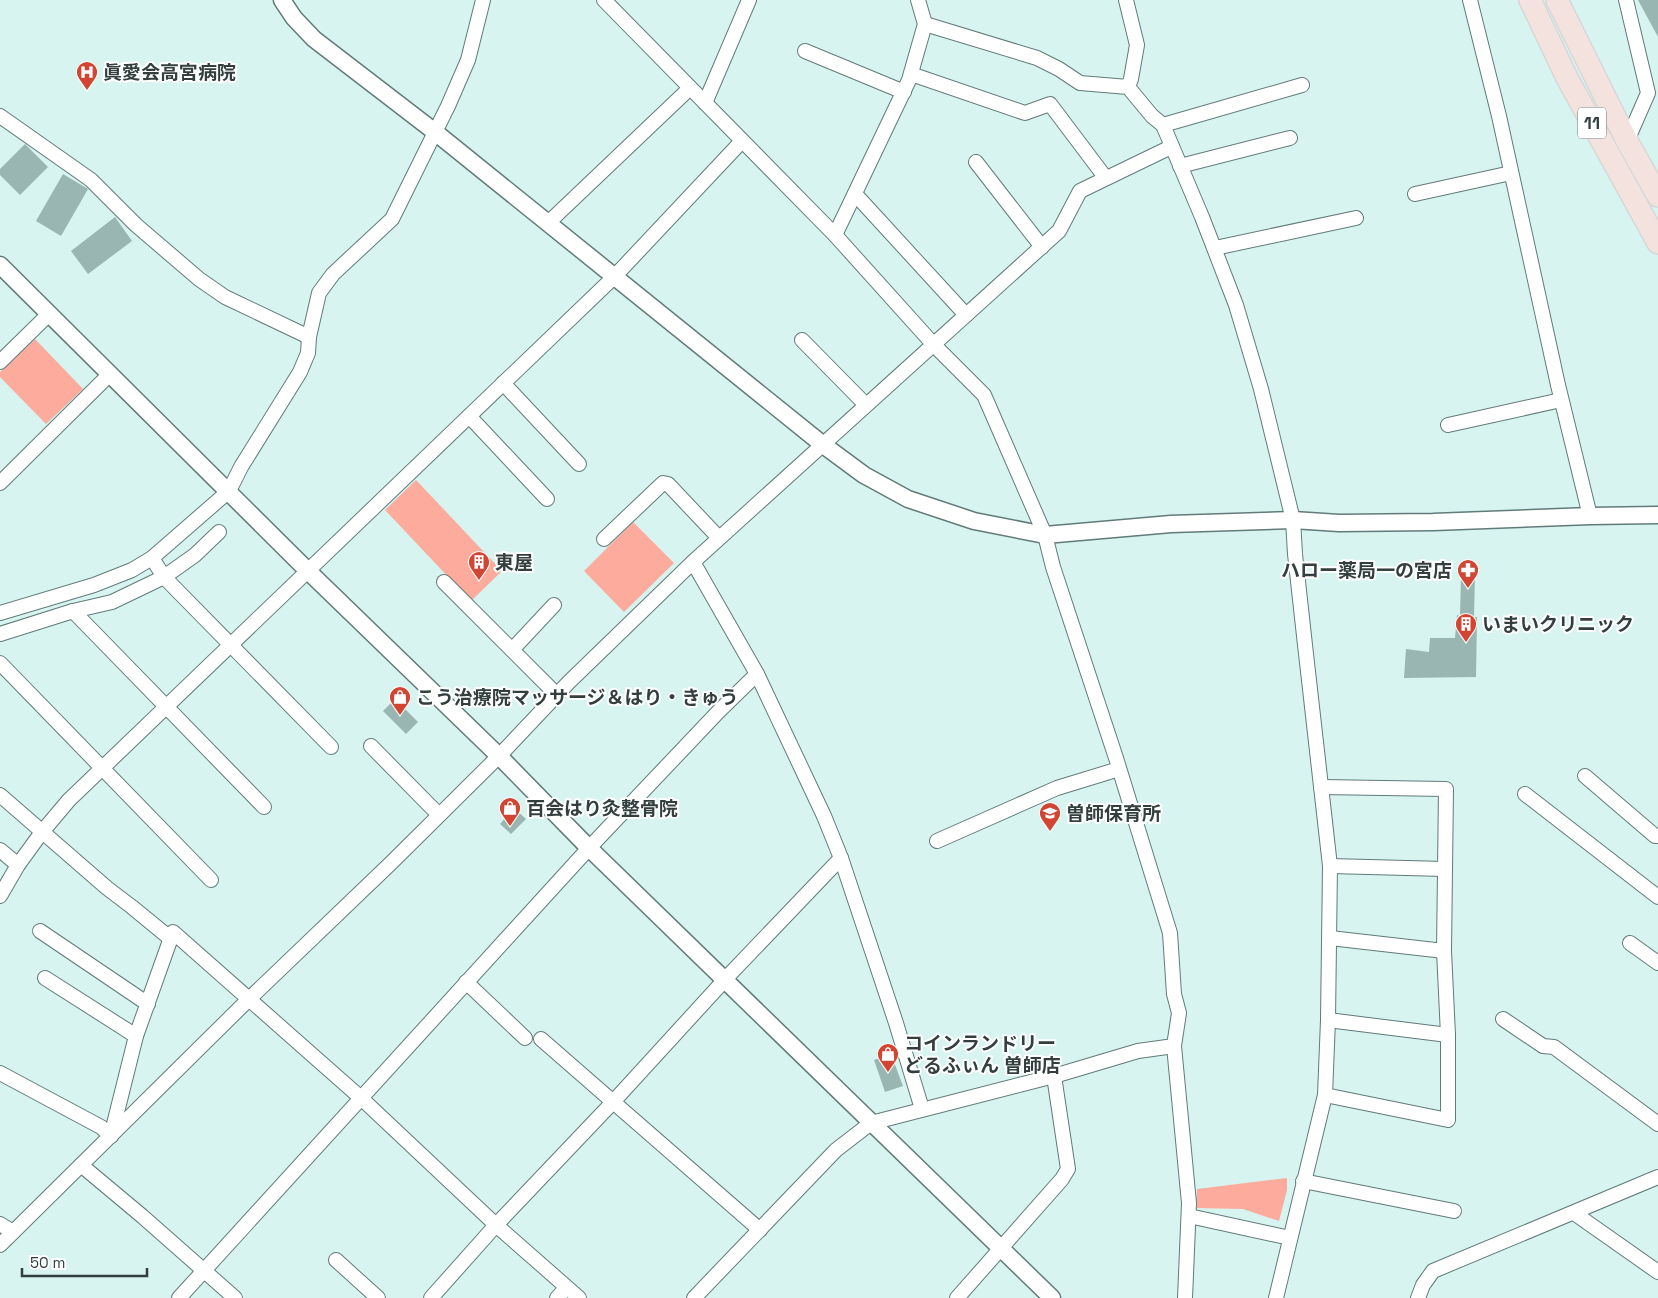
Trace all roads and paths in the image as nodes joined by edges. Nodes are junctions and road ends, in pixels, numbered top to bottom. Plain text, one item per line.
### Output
1 (282, 0) edge
2 (483, 0) edge
3 (604, 0) edge
4 (749, 0) edge
5 (918, 0) edge
6 (1126, 0) edge
7 (1470, 0) edge
8 (1530, 0) edge
9 (1557, 0) edge
10 (1626, 0) edge
11 (925, 24) junction
12 (805, 51) dead end
13 (911, 74) junction
14 (1302, 85) dead end
15 (1128, 87) junction
16 (690, 88) junction
17 (904, 92) junction
18 (705, 103) junction
19 (0, 116) edge
20 (1163, 125) junction
21 (435, 132) junction
22 (1290, 138) dead end
23 (742, 141) junction
24 (1627, 141) junction
25 (1172, 147) junction
26 (976, 162) dead end
27 (1180, 166) junction
28 (1511, 174) junction
29 (1105, 177) junction
30 (855, 194) junction
31 (1415, 194) dead end
32 (1658, 196) edge
33 (1356, 218) dead end
34 (548, 223) junction
35 (835, 235) junction
36 (1658, 243) edge
37 (1042, 247) junction
38 (1214, 248) junction
39 (0, 265) edge
40 (614, 277) junction
41 (49, 314) junction
42 (966, 315) junction
43 (310, 337) junction
44 (802, 340) dead end
45 (934, 344) junction
46 (0, 362) edge
47 (110, 374) junction
48 (503, 384) junction
49 (1561, 400) junction
50 (866, 405) junction
51 (469, 416) junction
52 (1448, 425) dead end
53 (822, 444) junction
54 (579, 464) dead end
55 (0, 483) edge
56 (229, 490) junction
57 (547, 499) dead end
58 (1658, 515) edge
59 (1590, 516) junction
60 (1293, 520) junction
61 (219, 532) dead end
62 (1045, 535) junction
63 (719, 538) junction
64 (604, 539) dead end
65 (152, 558) junction
66 (693, 562) junction
67 (308, 571) junction
68 (164, 577) junction
69 (444, 582) dead end
70 (554, 605) dead end
71 (73, 611) junction
72 (0, 613) edge
73 (0, 634) edge
74 (231, 644) junction
75 (512, 650) junction
76 (0, 663) edge
77 (757, 674) junction
78 (557, 695) junction
79 (165, 708) junction
80 (371, 746) dead end
81 (331, 747) dead end
82 (499, 756) junction
83 (102, 768) junction
84 (1119, 769) junction
85 (1585, 776) dead end
86 (1320, 787) junction
87 (1525, 794) dead end
88 (0, 795) edge
89 (264, 807) dead end
90 (439, 816) junction
91 (42, 832) junction
92 (1658, 836) edge
93 (938, 841) dead end
94 (588, 848) junction
95 (0, 850) edge
96 (841, 858) junction
97 (18, 865) junction
98 (1330, 866) junction
99 (1445, 869) junction
100 (211, 880) dead end
101 (0, 896) edge
102 (1658, 897) edge
103 (40, 931) dead end
104 (1330, 938) junction
105 (171, 939) junction
106 (1630, 943) dead end
107 (1444, 951) junction
108 (1658, 964) edge
109 (45, 978) dead end
110 (724, 980) junction
111 (466, 982) junction
112 (248, 1000) junction
113 (148, 1004) junction
114 (1503, 1019) dead end
115 (1328, 1020) junction
116 (1448, 1035) junction
117 (136, 1036) junction
118 (525, 1038) dead end
119 (541, 1039) dead end
120 (1174, 1046) junction
121 (0, 1072) edge
122 (1054, 1076) junction
123 (1325, 1096) junction
124 (361, 1098) junction
125 (613, 1102) junction
126 (922, 1109) junction
127 (871, 1123) junction
128 (1658, 1124) edge
129 (111, 1136) junction
130 (81, 1165) junction
131 (1658, 1177) edge
132 (1303, 1181) junction
133 (1454, 1210) dead end
134 (1574, 1213) junction
135 (1189, 1216) junction
136 (0, 1224) edge
137 (496, 1225) junction
138 (760, 1230) junction
139 (13, 1232) junction
140 (1290, 1238) junction
141 (0, 1245) edge
142 (1000, 1248) junction
143 (336, 1260) dead end
144 (204, 1271) junction
145 (1658, 1272) edge
146 (562, 1293) edge
147 (179, 1298) edge
148 (235, 1298) edge
149 (378, 1298) edge
150 (431, 1298) edge
151 (579, 1298) edge
152 (694, 1298) edge
153 (956, 1298) edge
154 (1052, 1298) edge
155 (1185, 1298) edge
156 (1276, 1298) edge
157 (1418, 1298) edge

1 - 21 street
2 - 21 street
3 - 16 street
4 - 18 street
5 - 11 street
6 - 15 street
7 - 28 street
8 - 36 main road, 11
9 - 24 main road, 11
10 - 24 street
11 - 13 street
11 - 15 street
12 - 17 street
13 - 17 street
13 - 29 street
14 - 20 street
15 - 20 street
16 - 18 street
16 - 34 street
17 - 30 street
18 - 23 street
19 - 43 street
20 - 25 street
21 - 34 street
21 - 43 street
22 - 27 street
23 - 35 street
23 - 40 street
24 - 32 main road, 11
25 - 27 street
25 - 29 street
26 - 37 street
27 - 38 street
28 - 31 street
28 - 49 street
29 - 37 street
30 - 35 street
30 - 42 street
33 - 38 street
34 - 40 street
35 - 45 street
37 - 42 street
38 - 60 street
39 - 41 street
40 - 48 street
40 - 53 street
41 - 46 street
41 - 47 street
42 - 45 street
43 - 56 street
44 - 50 street
45 - 50 street
45 - 62 street
47 - 55 street
47 - 56 street
48 - 51 street
48 - 54 street
49 - 52 street
49 - 59 street
50 - 53 street
51 - 57 street
51 - 67 street
53 - 62 street
53 - 63 street
56 - 65 street
56 - 67 street
58 - 59 street
59 - 60 street
60 - 62 street
60 - 86 street
61 - 68 street
62 - 84 street
63 - 64 street
63 - 66 street
65 - 68 street
65 - 72 street
66 - 77 street
66 - 78 street
67 - 74 street
67 - 82 street
68 - 71 street
68 - 74 street
69 - 75 street
70 - 75 street
71 - 73 street
71 - 79 street
74 - 79 street
74 - 81 street
75 - 78 street
76 - 83 street
77 - 94 street
77 - 96 street
78 - 82 street
79 - 83 street
79 - 89 street
80 - 90 street
82 - 90 street
82 - 94 street
83 - 91 street
83 - 100 street
84 - 93 street
84 - 120 street
85 - 92 street
86 - 98 street
86 - 99 street
87 - 102 street
88 - 91 street
90 - 112 street
91 - 97 street
91 - 105 street
94 - 110 street
94 - 111 street
95 - 97 street
96 - 110 street
96 - 126 street
97 - 101 street
98 - 99 street
98 - 104 street
99 - 107 street
103 - 113 street
104 - 107 street
104 - 115 street
105 - 112 street
105 - 113 street
106 - 108 street
107 - 116 street
109 - 117 street
110 - 125 street
110 - 127 street
111 - 118 street
111 - 124 street
112 - 124 street
112 - 129 street
113 - 117 street
114 - 128 street
115 - 116 street
115 - 123 street
116 - 123 street
117 - 129 street
119 - 125 street
120 - 122 street
120 - 135 street
121 - 129 street
122 - 126 street
122 - 142 street
123 - 132 street
124 - 137 street
124 - 144 street
125 - 137 street
125 - 138 street
126 - 127 street
127 - 138 street
127 - 142 street
129 - 130 street
130 - 139 street
130 - 144 street
131 - 134 street
132 - 133 street
132 - 140 street
134 - 145 street
134 - 157 street
135 - 140 street
135 - 155 street
136 - 139 street
137 - 146 street
137 - 150 street
138 - 152 street
139 - 141 street
140 - 156 street
142 - 153 street
142 - 154 street
143 - 149 street
144 - 147 street
144 - 148 street
146 - 151 street

